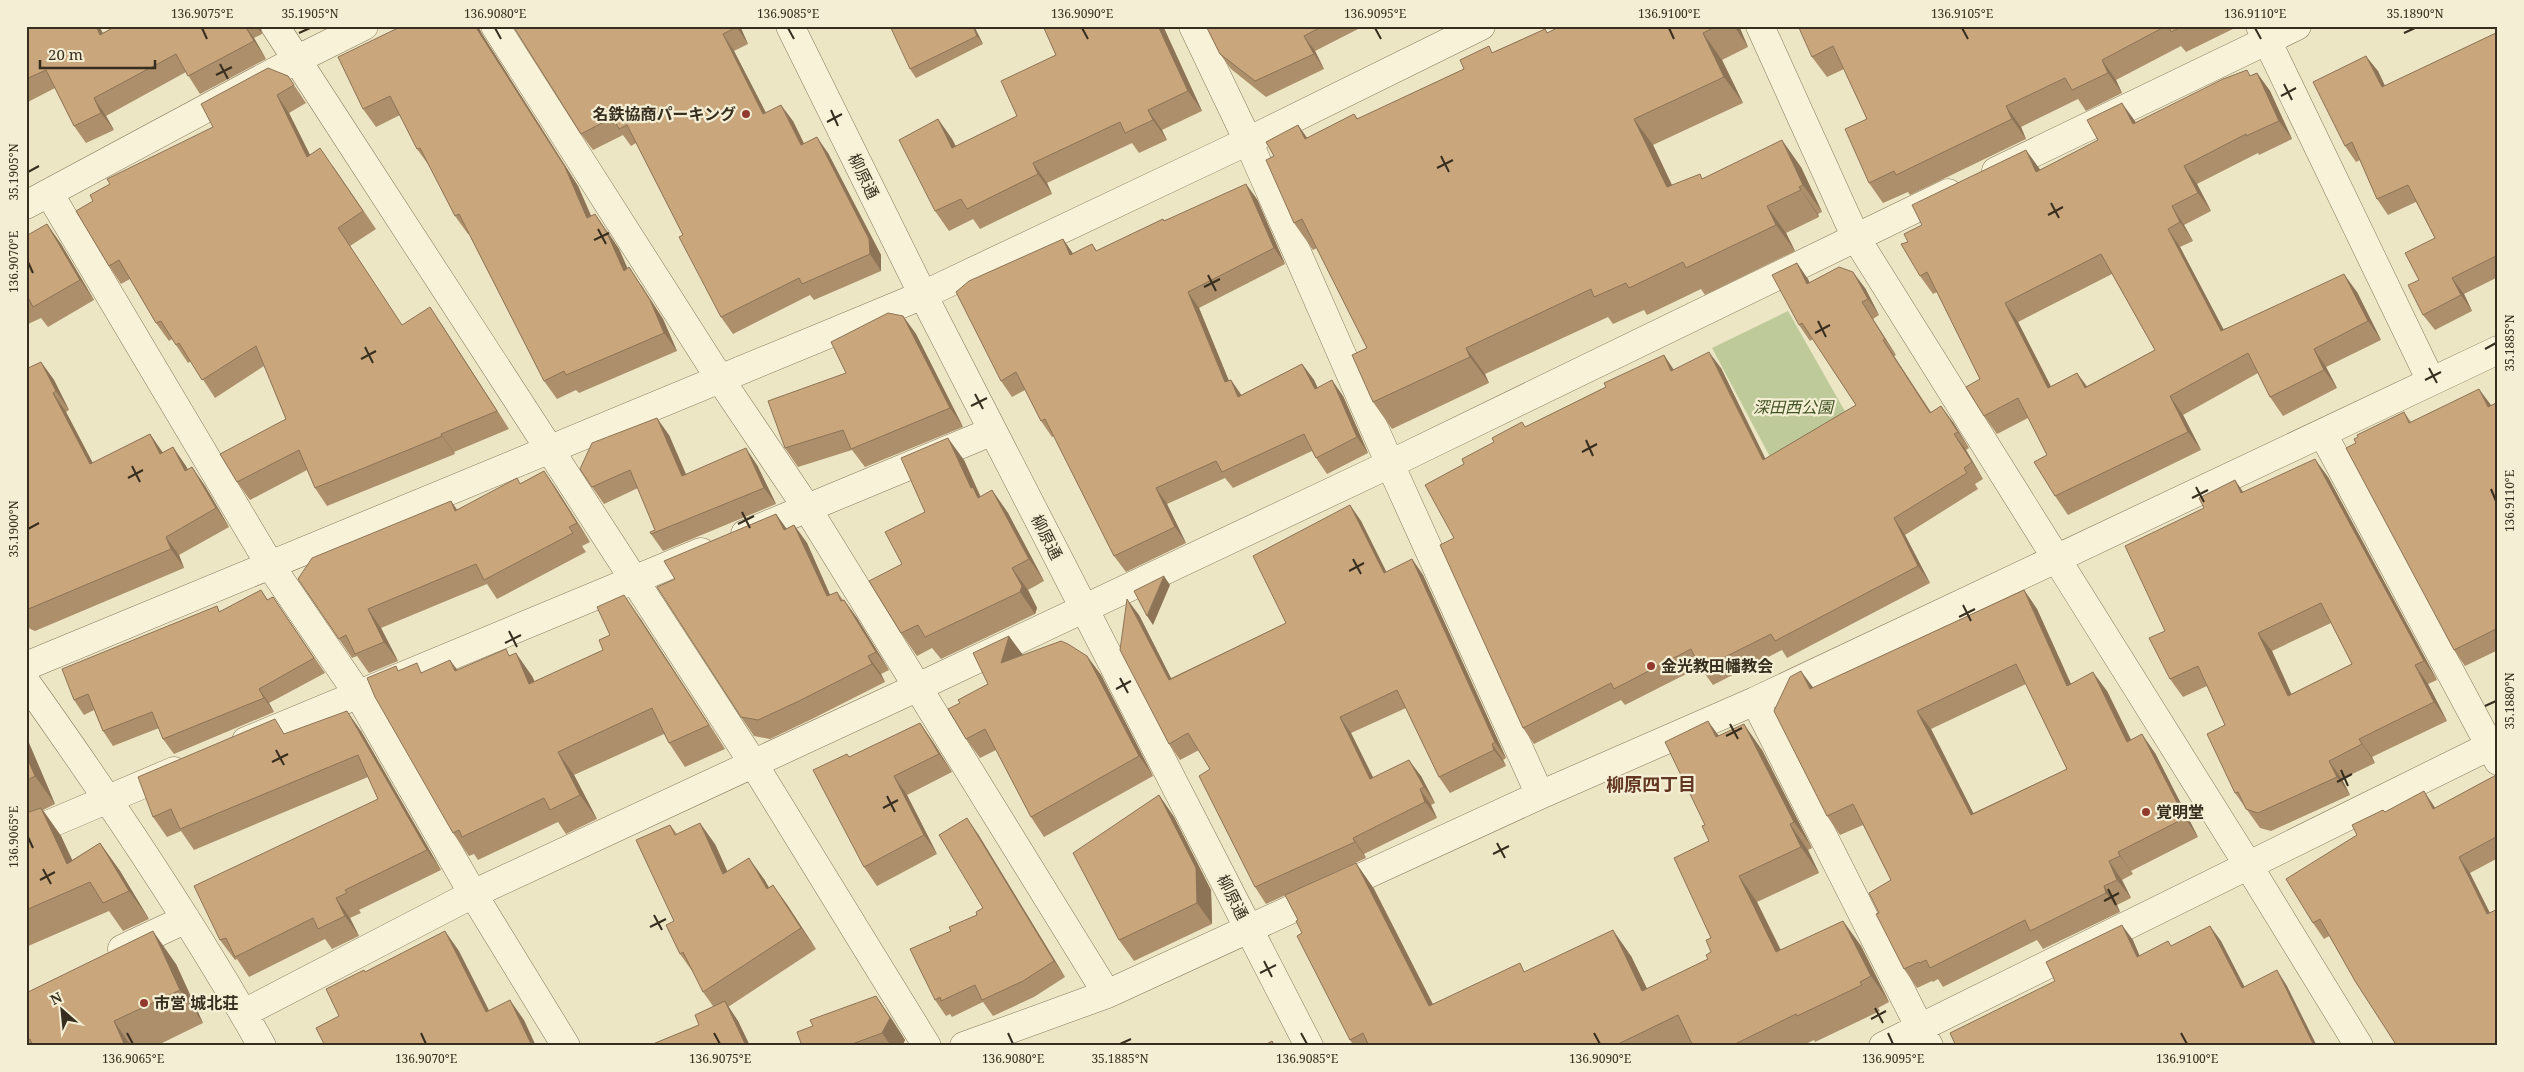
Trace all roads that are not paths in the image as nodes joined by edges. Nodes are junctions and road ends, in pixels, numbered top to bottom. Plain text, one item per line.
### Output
1 (275, 26) edge
2 (364, 26) edge
3 (495, 26) edge
4 (790, 26) edge
5 (1193, 26) edge
6 (1482, 26) edge
7 (1760, 26) edge
8 (2297, 26) edge
9 (2264, 33) edge
10 (298, 59) junction
11 (1248, 141) junction
12 (38, 199) edge
13 (1856, 238) junction
14 (922, 295) junction
15 (2498, 350) edge
16 (720, 379) junction
17 (2431, 382) junction
18 (993, 431) junction
19 (2323, 434) junction
20 (549, 450) junction
21 (1390, 464) junction
22 (807, 508) junction
23 (2057, 558) junction
24 (270, 565) junction
25 (636, 580) junction
26 (1084, 608) junction
27 (26, 666) edge
28 (26, 682) edge
29 (916, 688) junction
30 (358, 694) junction
31 (1755, 701) junction
32 (224, 750) edge
33 (2495, 750) edge
34 (198, 761) edge
35 (753, 763) junction
36 (1540, 795) junction
37 (108, 798) junction
38 (26, 834) edge
39 (2248, 865) junction
40 (473, 894) junction
41 (186, 919) junction
42 (1248, 928) junction
43 (97, 960) edge
44 (1107, 994) junction
45 (244, 1013) junction
46 (1925, 1037) edge
47 (262, 1046) edge
48 (566, 1046) edge
49 (927, 1046) edge
50 (964, 1046) edge
51 (1309, 1046) edge
52 (1883, 1046) edge
53 (2359, 1046) edge

1 - 10 street
2 - 10 street
3 - 16 street
4 - 14 street, 柳原通
5 - 11 street
6 - 11 street
7 - 13 street
8 - 9 street
9 - 13 street
9 - 17 street
10 - 12 street
10 - 20 street
11 - 14 street
11 - 21 street
12 - 24 street
13 - 21 street
13 - 23 street
14 - 16 street
14 - 18 street, 柳原通
15 - 17 street
16 - 20 street
16 - 22 street
17 - 19 street
18 - 22 street
18 - 26 street, 柳原通
19 - 23 street
19 - 33 street
20 - 24 street
20 - 25 street
21 - 26 street
21 - 36 street
22 - 25 street
22 - 29 street
23 - 31 street
23 - 39 street
24 - 27 street
24 - 30 street
25 - 30 street
25 - 35 street
26 - 29 street
26 - 42 street, 柳原通
28 - 37 street
29 - 35 street
29 - 44 street
30 - 32 street
30 - 40 street
31 - 36 street
31 - 46 street
33 - 39 street
34 - 37 street
35 - 40 street
35 - 49 street
36 - 42 street
37 - 38 street
37 - 41 street
39 - 46 street
39 - 53 street
40 - 45 street
40 - 48 street
41 - 43 street
41 - 45 street
42 - 44 street
42 - 51 street, 柳原通
44 - 50 street
45 - 47 street
46 - 52 street

